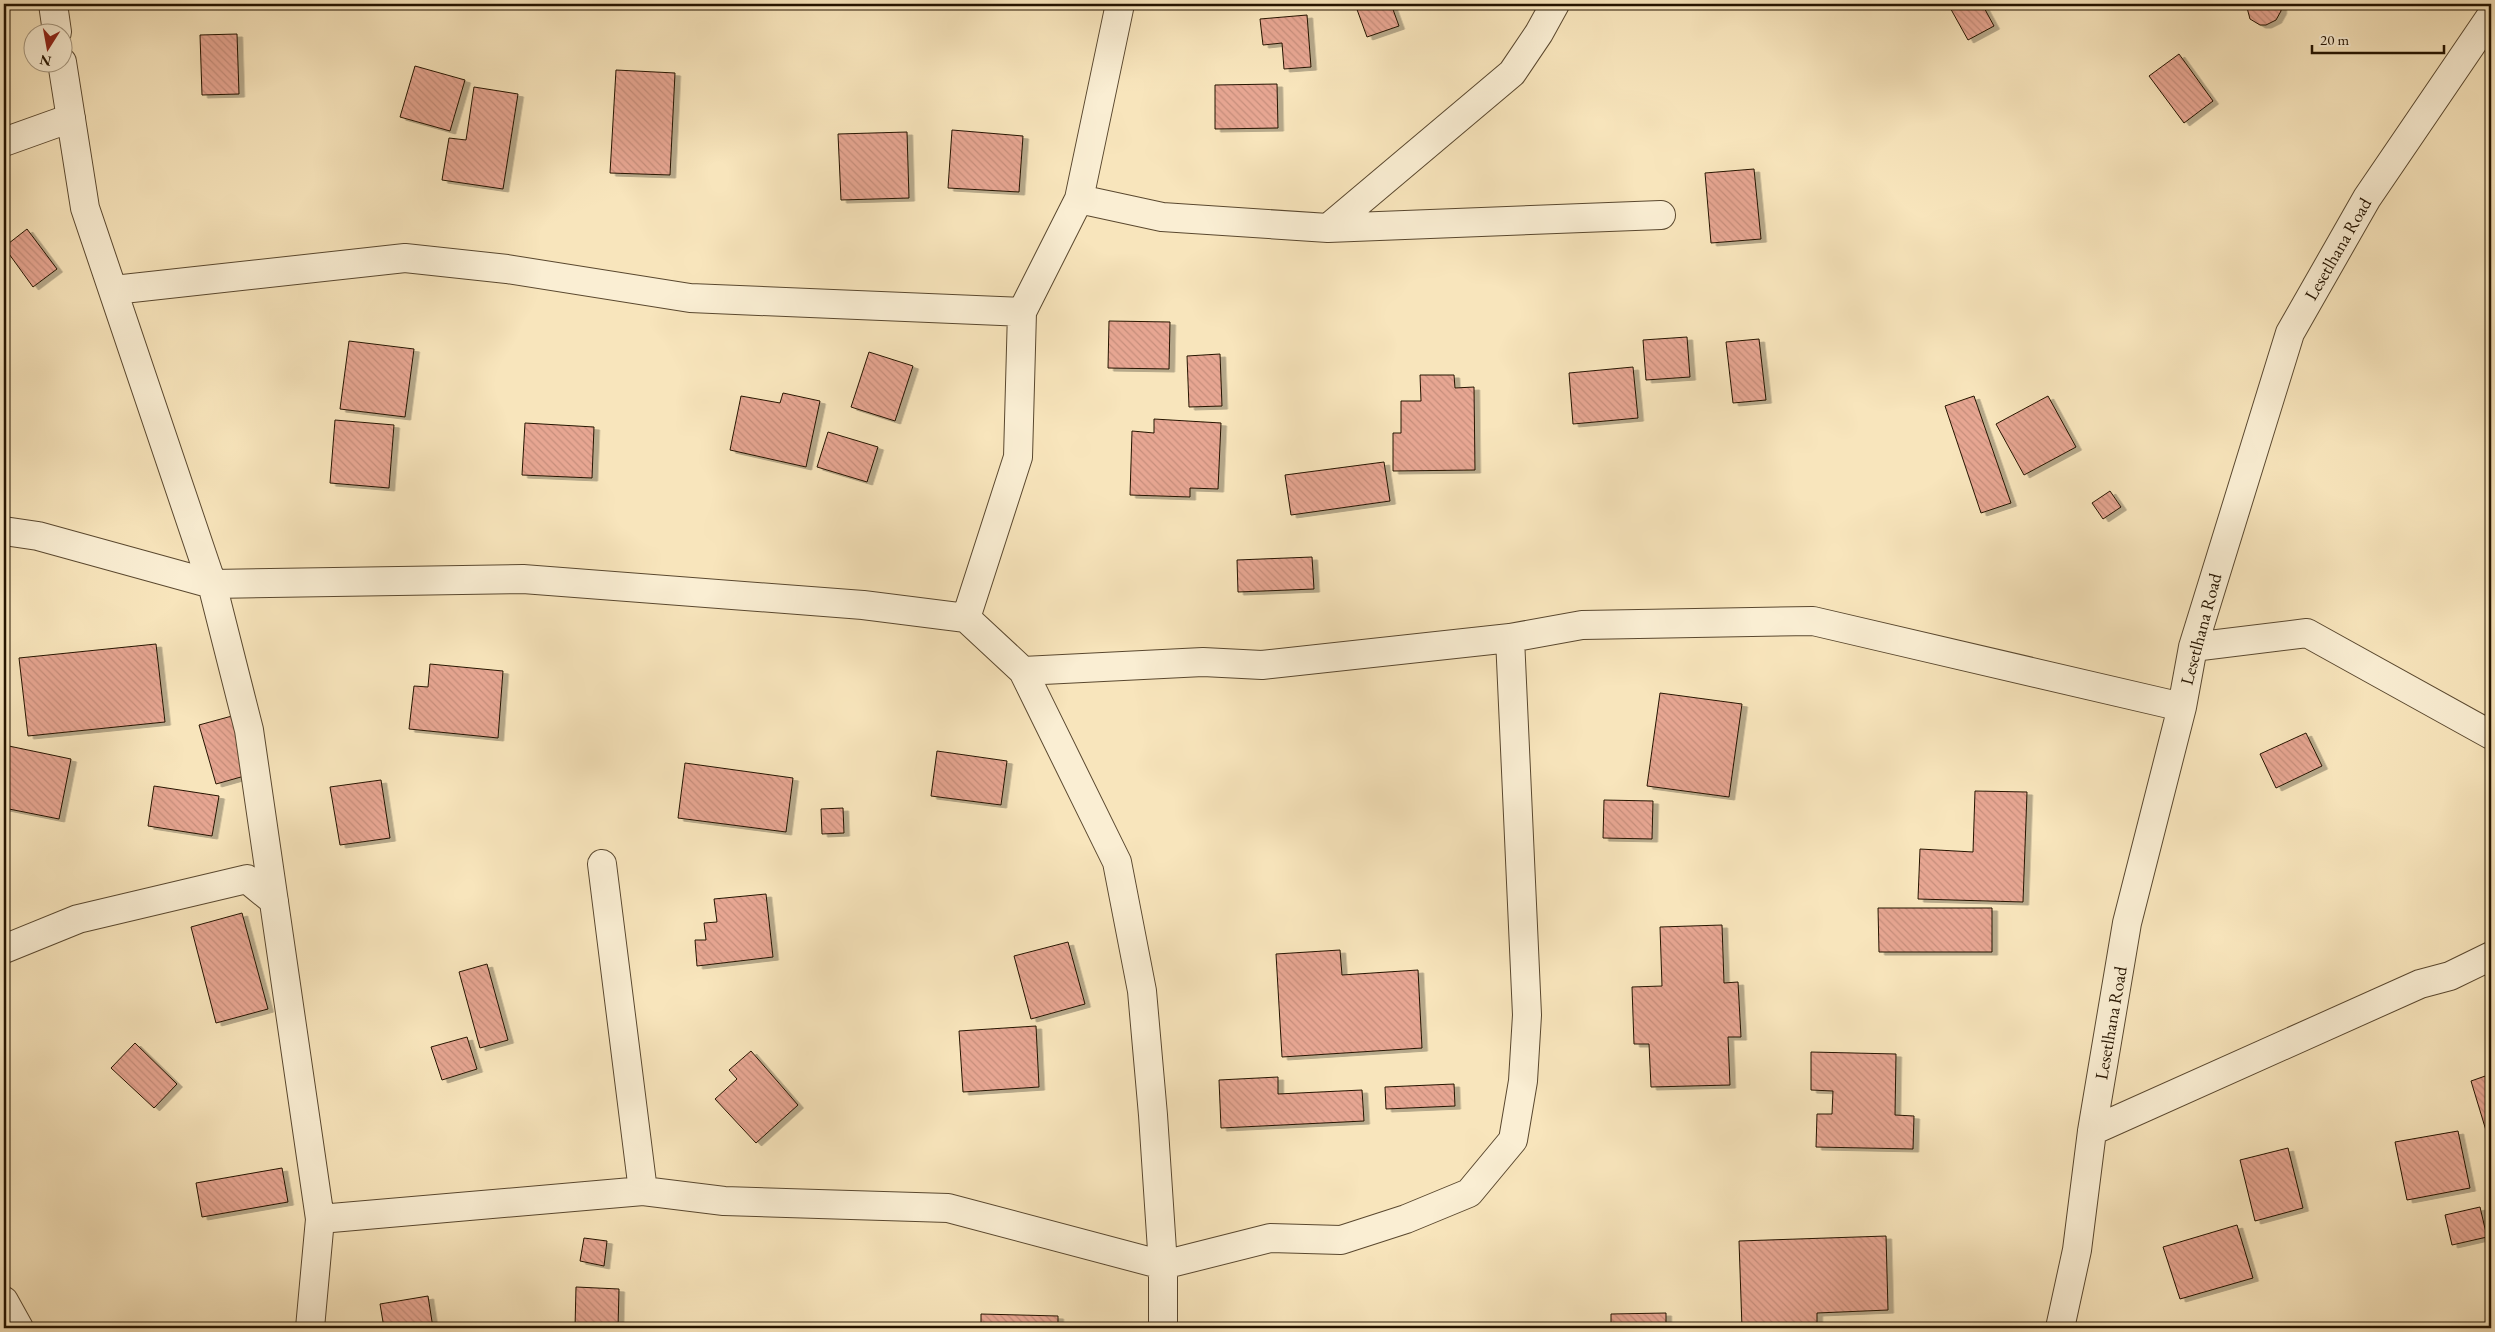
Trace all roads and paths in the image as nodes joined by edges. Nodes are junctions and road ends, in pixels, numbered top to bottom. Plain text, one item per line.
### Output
1 (53, 4) edge
2 (1120, 4) edge
3 (1555, 4) edge
4 (2491, 16) edge
5 (56, 22) edge
6 (64, 72) edge
7 (71, 118) junction
8 (4, 142) edge
9 (1079, 199) junction
10 (1661, 216) dead end
11 (1328, 228) junction
12 (114, 290) junction
13 (1022, 312) junction
14 (4, 531) edge
15 (212, 584) junction
16 (966, 618) junction
17 (1510, 638) junction
18 (2193, 646) junction
19 (1023, 671) junction
20 (2182, 707) junction
21 (2491, 735) edge
22 (602, 864) dead end
23 (274, 901) junction
24 (4, 950) edge
25 (2491, 956) edge
26 (2092, 1131) junction
27 (643, 1191) junction
28 (320, 1219) junction
29 (1163, 1265) junction
30 (4, 1300) edge
31 (19, 1328) edge
32 (310, 1328) edge
33 (1163, 1328) edge
34 (2060, 1328) edge

1 - 5 street
2 - 9 street
3 - 11 street
4 - 18 street, Lesetlhana Road
6 - 7 street
7 - 8 street
7 - 12 street
9 - 11 street
9 - 13 street
10 - 11 street
12 - 13 street
12 - 15 street
13 - 16 street
14 - 15 street
15 - 16 street
15 - 23 street
16 - 19 street
17 - 19 street
17 - 20 street
17 - 29 street
18 - 20 street, Lesetlhana Road
18 - 21 street
19 - 29 street
20 - 26 street, Lesetlhana Road
22 - 27 street
23 - 24 street
23 - 28 street
25 - 26 street
26 - 34 street, Lesetlhana Road
27 - 28 street
27 - 29 street
28 - 32 street
29 - 33 street
30 - 31 street

